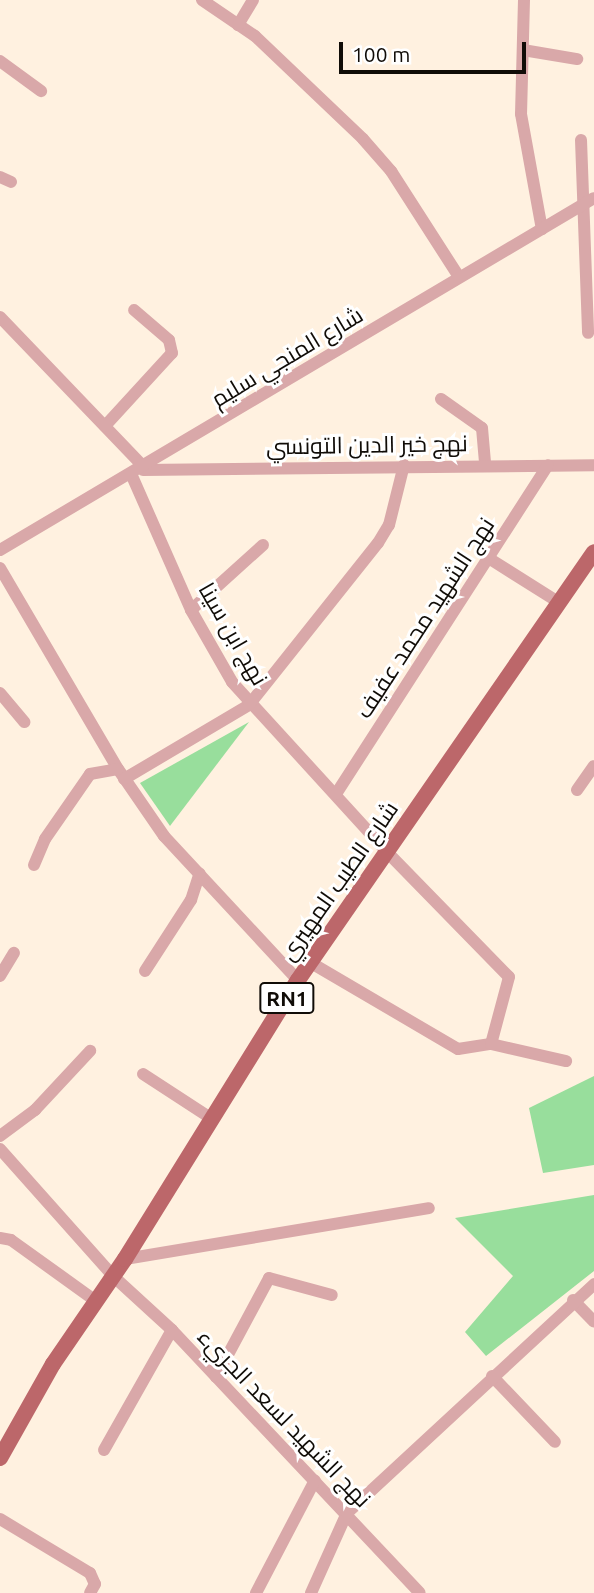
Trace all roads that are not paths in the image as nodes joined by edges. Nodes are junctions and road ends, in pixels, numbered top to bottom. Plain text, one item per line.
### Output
1 (202, 0) edge
2 (253, 0) edge
3 (524, 0) edge
4 (238, 25) junction
5 (523, 50) junction
6 (577, 59) dead end
7 (0, 61) edge
8 (41, 91) dead end
9 (580, 140) dead end
10 (590, 200) edge
11 (542, 229) junction
12 (459, 277) junction
13 (134, 310) dead end
14 (0, 317) edge
15 (588, 333) dead end
16 (441, 399) dead end
17 (105, 426) junction
18 (485, 464) junction
19 (548, 465) junction
20 (404, 466) junction
21 (594, 466) edge
22 (140, 471) junction
23 (263, 545) dead end
24 (0, 550) edge
25 (594, 552) edge
26 (490, 559) junction
27 (0, 568) edge
28 (560, 603) junction
29 (191, 610) junction
30 (0, 694) edge
31 (250, 705) junction
32 (24, 722) dead end
33 (594, 766) edge
34 (121, 774) junction
35 (578, 790) dead end
36 (336, 794) junction
37 (388, 853) junction
38 (34, 865) dead end
39 (200, 873) junction
40 (14, 953) dead end
41 (313, 964) junction
42 (145, 971) dead end
43 (0, 976) edge
44 (298, 980) junction
45 (491, 1044) junction
46 (90, 1051) dead end
47 (566, 1060) dead end
48 (143, 1074) dead end
49 (212, 1119) junction
50 (0, 1136) edge
51 (0, 1149) edge
52 (429, 1208) dead end
53 (0, 1238) edge
54 (125, 1259) junction
55 (113, 1276) junction
56 (594, 1284) edge
57 (332, 1295) dead end
58 (573, 1300) junction
59 (96, 1301) junction
60 (594, 1322) edge
61 (172, 1331) junction
62 (492, 1376) junction
63 (216, 1377) junction
64 (555, 1442) dead end
65 (104, 1450) dead end
66 (0, 1458) edge
67 (316, 1480) junction
68 (347, 1513) junction
69 (0, 1519) edge
70 (90, 1593) edge
71 (256, 1593) edge
72 (310, 1593) edge
73 (420, 1593) edge

1 - 4 street
2 - 4 street
3 - 5 street
4 - 12 street
5 - 6 street
5 - 11 street
7 - 8 street
9 - 10 street
10 - 11 street, شارع المنجي سليم
10 - 15 street
11 - 12 street, شارع المنجي سليم
12 - 22 street, شارع المنجي سليم
13 - 17 street
14 - 17 street, نهج ابن سينا
16 - 18 street
17 - 22 street, نهج ابن سينا
18 - 19 street, نهج خير الدين التونسي
18 - 20 street, نهج خير الدين التونسي
19 - 21 street, نهج خير الدين التونسي
19 - 26 street, نهج الشهيد محمد عفيف
20 - 22 street, نهج خير الدين التونسي
20 - 31 street
22 - 24 street, شارع المنجي سليم
22 - 29 street, نهج ابن سينا
23 - 29 street
25 - 28 main road, شارع الطيب المهيري / RN1
26 - 28 street
26 - 36 street, نهج الشهيد محمد عفيف
27 - 34 street
28 - 37 main road, شارع الطيب المهيري / RN1
29 - 31 street, نهج ابن سينا
30 - 32 street
31 - 34 street
31 - 36 street, نهج ابن سينا
33 - 35 street
34 - 38 street
34 - 39 street
36 - 37 street, نهج ابن سينا
37 - 41 main road, شارع الطيب المهيري / RN1
37 - 45 street, نهج ابن سينا
39 - 42 street
39 - 44 street
40 - 43 street
41 - 44 main road, شارع الطيب المهيري / RN1
41 - 45 street
44 - 49 main road, شارع الطيب المهيري / RN1
45 - 47 street
46 - 50 street
48 - 49 street
49 - 54 main road, شارع الطيب المهيري / RN1
51 - 55 street, نهج الشهيد لسعد الجريء
52 - 54 street
53 - 59 street
54 - 55 main road, شارع الطيب المهيري / RN1
55 - 59 main road, شارع الطيب المهيري / RN1
55 - 61 street, نهج الشهيد لسعد الجريء
56 - 58 street
57 - 63 street
58 - 60 street
58 - 62 street
59 - 66 main road, شارع الطيب المهيري / RN1
61 - 63 street, نهج الشهيد لسعد الجريء
61 - 65 street
62 - 64 street
62 - 68 street
63 - 67 street, نهج الشهيد لسعد الجريء
67 - 68 street, نهج الشهيد لسعد الجريء
67 - 71 street
68 - 72 street
68 - 73 street, نهج الشهيد لسعد الجريء
69 - 70 street

